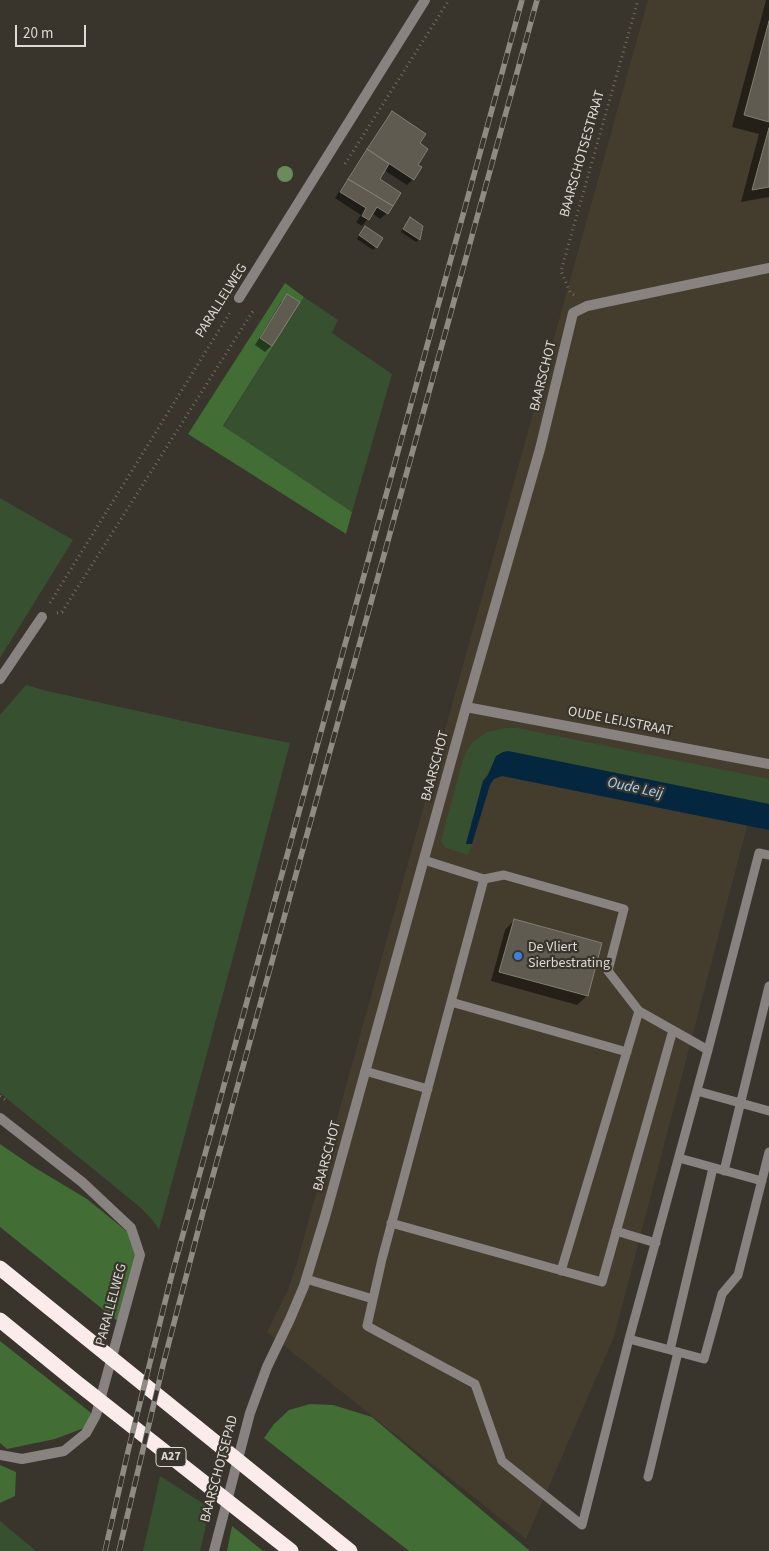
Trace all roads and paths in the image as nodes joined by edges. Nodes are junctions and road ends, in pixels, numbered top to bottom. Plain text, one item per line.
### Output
1 (425, 0) edge
2 (449, 0) edge
3 (638, 0) edge
4 (343, 168) dead end
5 (769, 268) edge
6 (239, 298) joint
7 (587, 306) junction
8 (253, 310) dead end
9 (42, 617) junction
10 (0, 679) edge
11 (466, 707) junction
12 (769, 764) edge
13 (769, 855) edge
14 (424, 860) junction
15 (484, 878) junction
16 (769, 986) edge
17 (451, 1002) junction
18 (639, 1011) junction
19 (673, 1030) junction
20 (708, 1050) junction
21 (627, 1052) junction
22 (365, 1071) junction
23 (428, 1089) junction
24 (697, 1091) junction
25 (0, 1096) edge
26 (740, 1103) junction
27 (16, 1108) dead end
28 (769, 1111) edge
29 (0, 1118) edge
30 (769, 1152) edge
31 (679, 1158) junction
32 (713, 1168) junction
33 (724, 1171) junction
34 (762, 1181) junction
35 (391, 1223) junction
36 (616, 1231) junction
37 (656, 1243) junction
38 (0, 1268) edge
39 (561, 1271) junction
40 (306, 1279) junction
41 (373, 1299) junction
42 (0, 1320) edge
43 (629, 1339) junction
44 (674, 1351) junction
45 (250, 1413) joint
46 (0, 1455) edge
47 (648, 1477) dead end
48 (214, 1551) edge
49 (290, 1551) edge
50 (350, 1551) edge

1 - 6 street, PARALLELWEG
2 - 4 path
3 - 7 path, BAARSCHOTSESTRAAT
5 - 7 street
6 - 9 path, PARALLELWEG
7 - 11 street, BAARSCHOT
8 - 9 path
9 - 10 street
11 - 12 street, OUDE LEIJSTRAAT
11 - 14 street, BAARSCHOT
13 - 20 lane
14 - 15 lane
14 - 22 street, BAARSCHOT
15 - 17 lane
15 - 18 lane
16 - 26 lane
17 - 21 lane
17 - 23 lane
18 - 19 lane
18 - 21 lane
19 - 20 lane
19 - 36 lane
20 - 24 lane
21 - 39 lane
22 - 23 lane
22 - 40 street, BAARSCHOT
23 - 35 lane
24 - 26 lane
24 - 31 lane
25 - 27 path
26 - 28 lane
26 - 33 lane
29 - 46 street, PARALLELWEG
30 - 34 lane
31 - 32 lane
31 - 37 lane
32 - 33 lane
32 - 44 lane
33 - 34 lane
34 - 44 lane
35 - 39 lane
35 - 41 lane
36 - 37 lane
36 - 39 lane
37 - 43 lane
38 - 50 highway
40 - 41 lane
40 - 45 street, BAARSCHOT
41 - 43 lane
42 - 49 highway, A27
43 - 44 lane
44 - 47 lane
45 - 48 street, BAARSCHOTSEPAD

